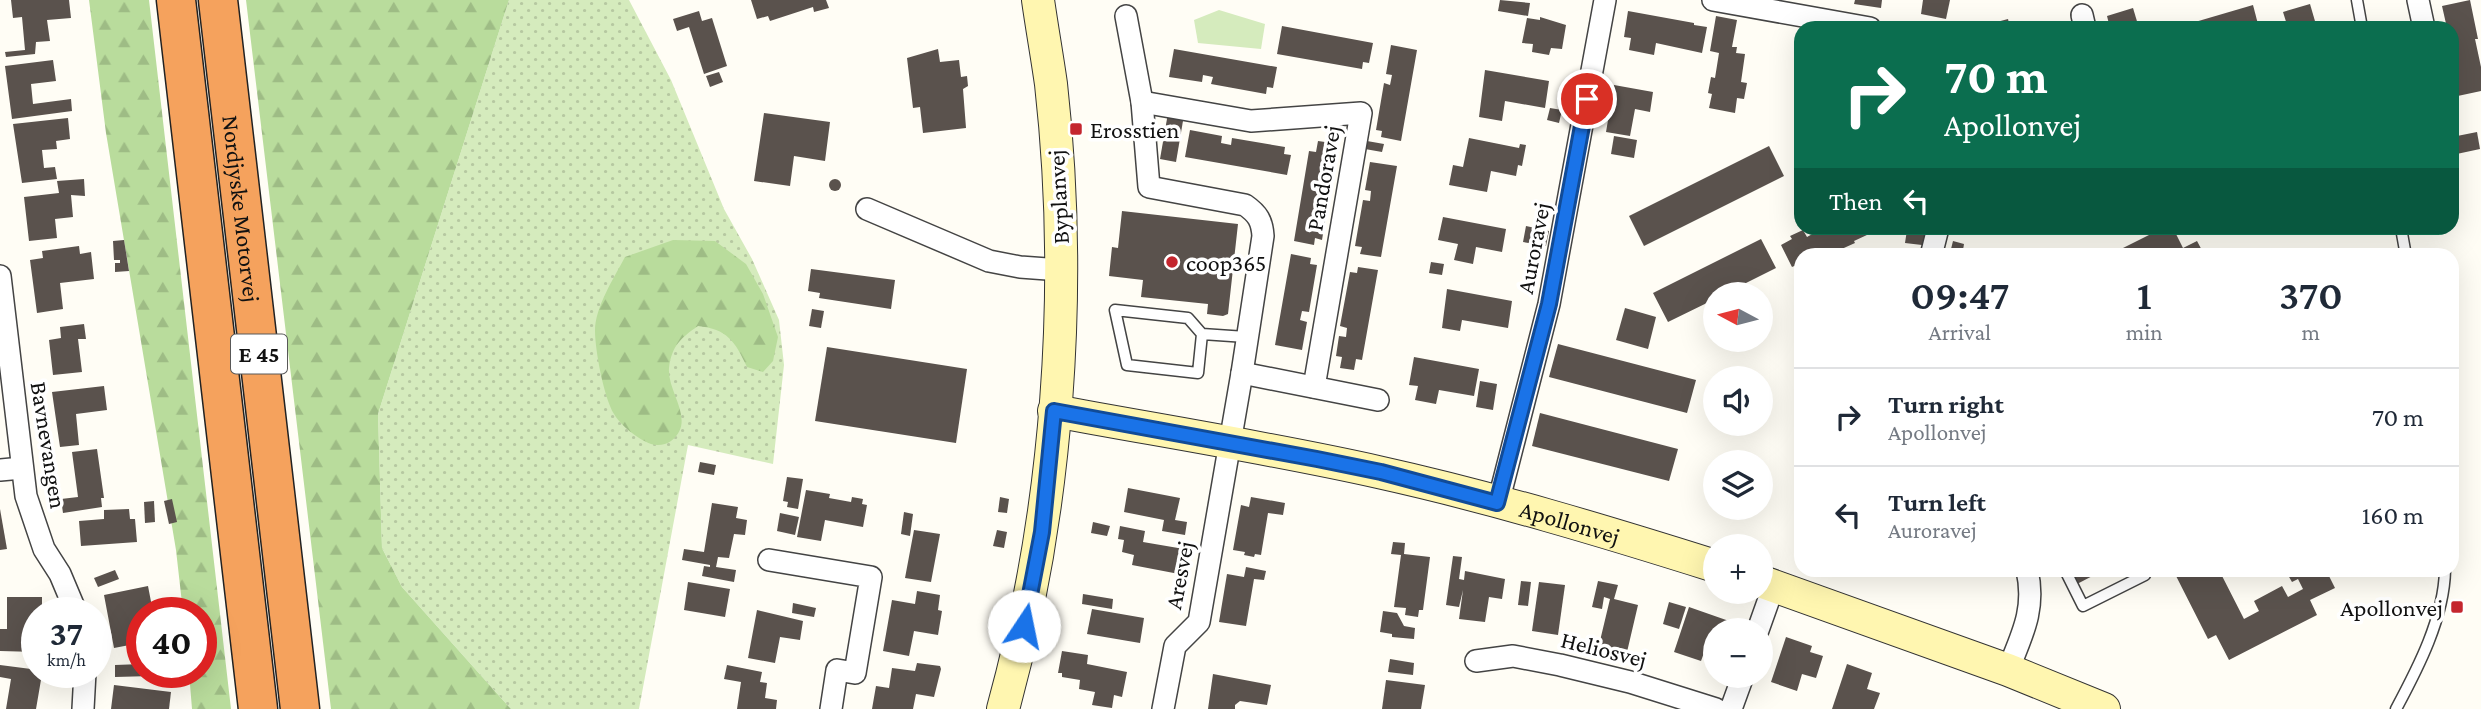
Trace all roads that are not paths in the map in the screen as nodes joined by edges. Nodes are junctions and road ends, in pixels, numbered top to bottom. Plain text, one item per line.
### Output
1 (176, 0) edge
2 (218, 0) edge
3 (1038, 0) edge
4 (1605, 0) edge
5 (1713, 0) edge
6 (2357, 0) edge
7 (2418, 0) edge
8 (1126, 16) dead end
9 (1831, 21) edge
10 (2361, 21) edge
11 (2422, 21) edge
12 (1142, 102) junction
13 (867, 209) dead end
14 (1061, 270) junction
15 (0, 276) edge
16 (3, 327) edge
17 (1202, 334) junction
18 (1247, 337) junction
19 (1242, 373) junction
20 (1314, 387) junction
21 (1378, 400) dead end
22 (1054, 411) junction
23 (1230, 442) junction
24 (22, 468) junction
25 (0, 470) edge
26 (1497, 503) junction
27 (769, 561) dead end
28 (1703, 562) edge
29 (2028, 577) edge
30 (2068, 577) edge
31 (2141, 577) edge
32 (2445, 577) edge
33 (1773, 585) edge
34 (69, 597) edge
35 (1476, 661) dead end
36 (2008, 670) junction
37 (84, 688) edge
38 (1738, 688) edge
39 (83, 709) edge
40 (258, 709) edge
41 (300, 709) edge
42 (831, 709) edge
43 (1003, 709) edge
44 (1163, 709) edge
45 (1716, 709) edge
46 (1731, 709) edge
47 (2104, 709) edge
48 (2396, 709) edge

1 - 40 highway, Nordjyske Motorvej / E 45
2 - 41 highway, Nordjyske Motorvej / E 45
3 - 14 street, Byplanvej
4 - 26 street, Auroravej
5 - 9 street
6 - 10 lane
7 - 11 street
8 - 12 street, Pandoravej
12 - 18 street, Pandoravej
12 - 20 street, Pandoravej
13 - 14 street, Byplanvej
14 - 22 street, Byplanvej
15 - 16 street, Bavnevangen
16 - 24 street, Bavnevangen
17 - 17 lane
17 - 18 lane
18 - 19 street, Pandoravej
19 - 20 street
19 - 23 street, Pandoravej
20 - 21 street
22 - 23 street, Apollonvej
22 - 43 street, Byplanvej
23 - 26 street, Apollonvej
23 - 44 street, Aresvej
24 - 25 street
24 - 34 street, Bavnevangen
26 - 28 street, Apollonvej
27 - 42 street
29 - 36 street
30 - 31 lane
32 - 48 lane
33 - 36 street
35 - 45 street, Heliosvej
36 - 47 street
37 - 39 street
38 - 46 street

